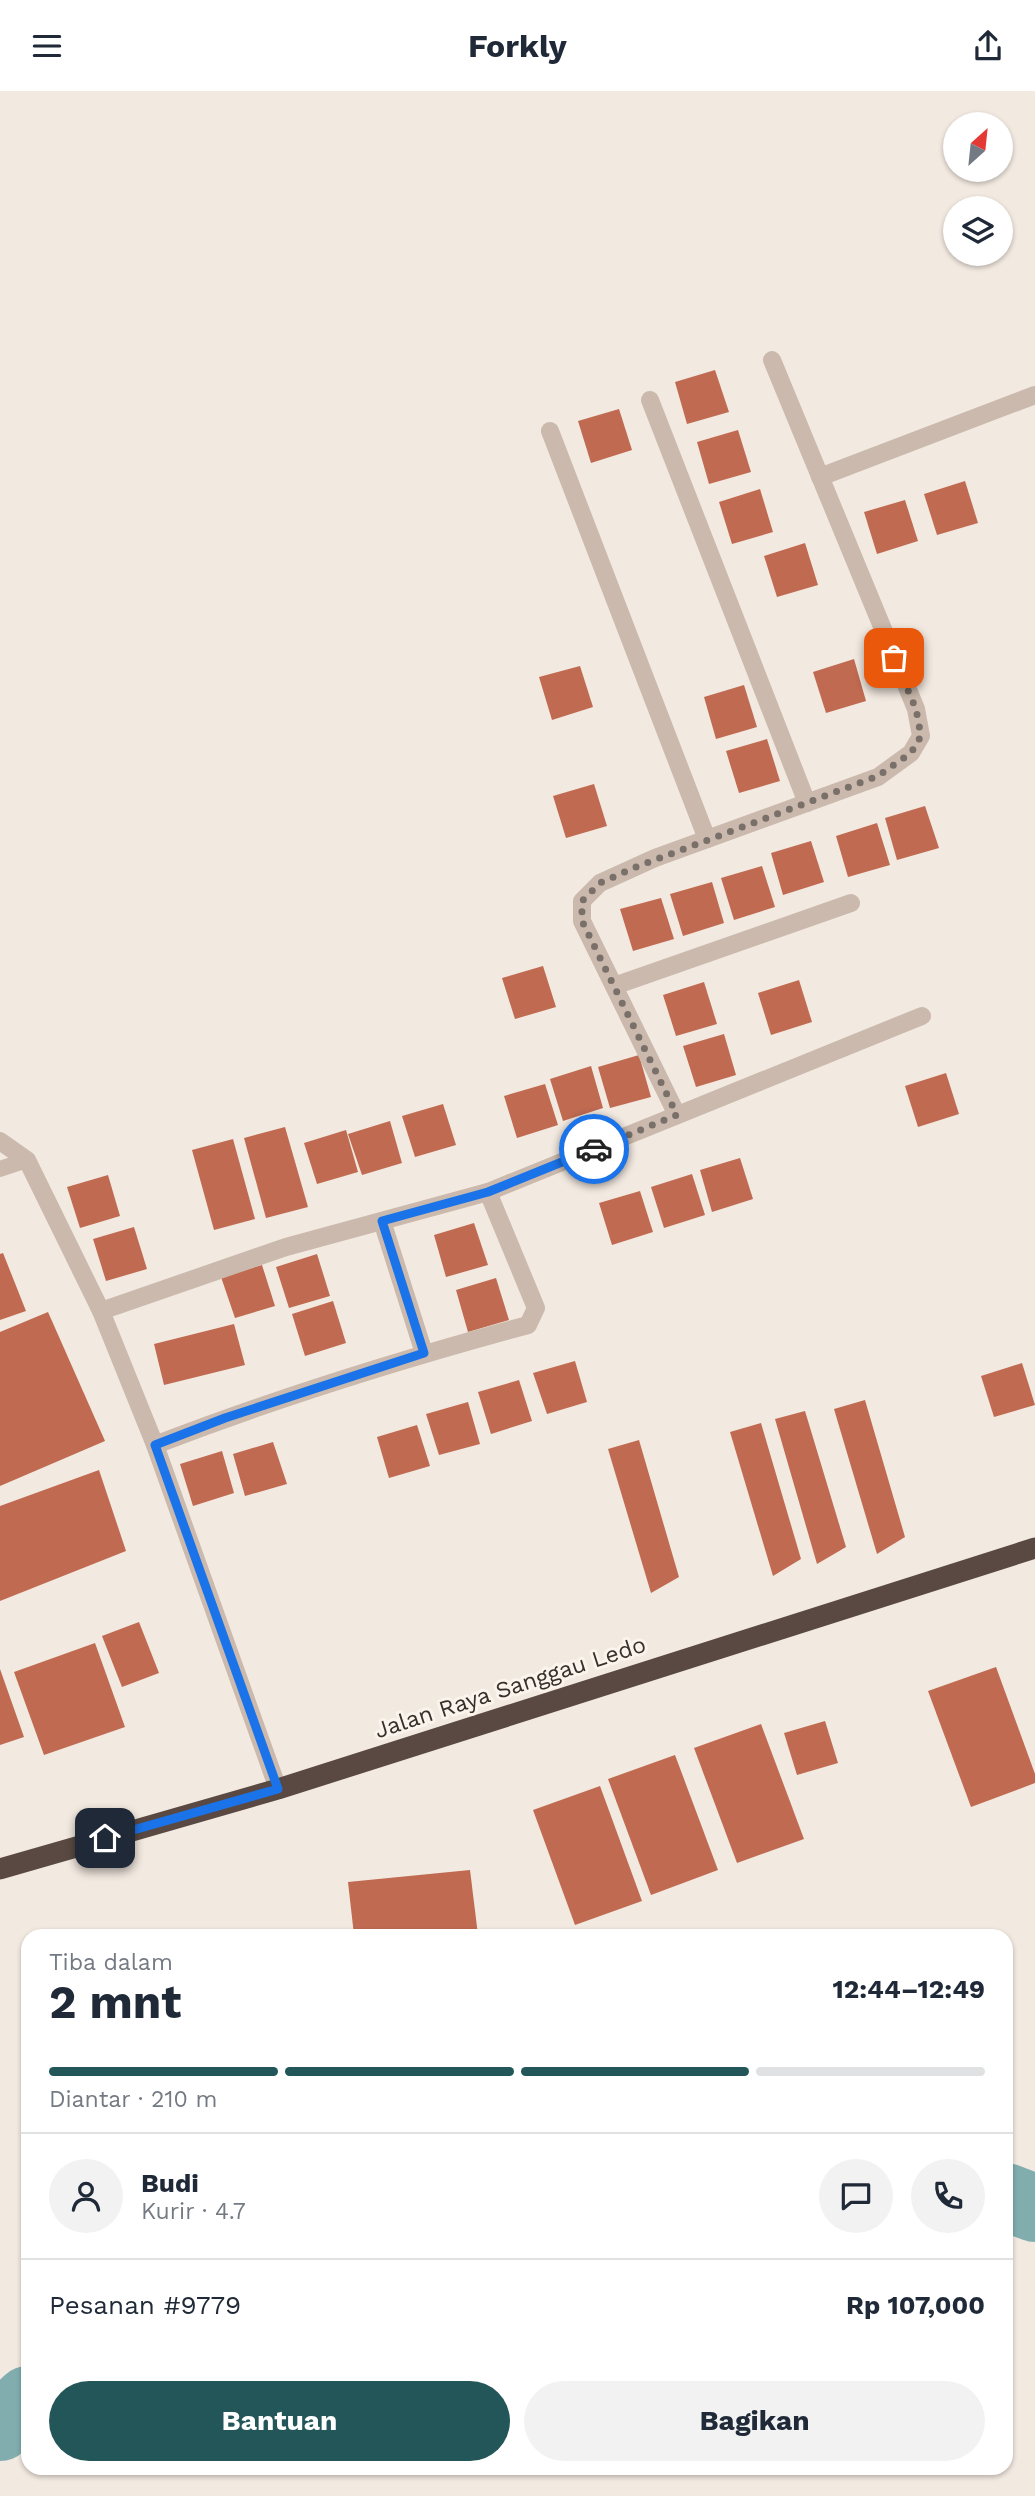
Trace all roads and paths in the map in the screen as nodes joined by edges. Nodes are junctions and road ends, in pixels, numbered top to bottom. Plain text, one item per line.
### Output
1 (772, 361) dead end
2 (1035, 395) edge
3 (650, 400) dead end
4 (550, 431) dead end
5 (820, 477) junction
6 (807, 803) junction
7 (707, 839) junction
8 (851, 903) dead end
9 (614, 986) junction
10 (922, 1016) dead end
11 (677, 1115) junction
12 (0, 1141) edge
13 (27, 1160) junction
14 (0, 1169) edge
15 (488, 1192) junction
16 (382, 1221) junction
17 (101, 1311) junction
18 (424, 1353) junction
19 (155, 1445) junction
20 (1035, 1548) edge
21 (278, 1789) junction
22 (0, 1869) edge

1 - 5 street
2 - 5 street
3 - 6 street
4 - 7 street
5 - 6 street
6 - 7 street
7 - 9 street
8 - 9 street
9 - 11 street
10 - 11 street
11 - 15 street
12 - 13 street
13 - 14 lane
13 - 17 street
15 - 16 street
15 - 18 street
16 - 17 street
16 - 18 street
17 - 19 street
18 - 19 street
19 - 21 street
20 - 21 highway, Jalan Raya Sanggau Ledo
21 - 22 highway, Jalan Raya Sanggau Ledo

